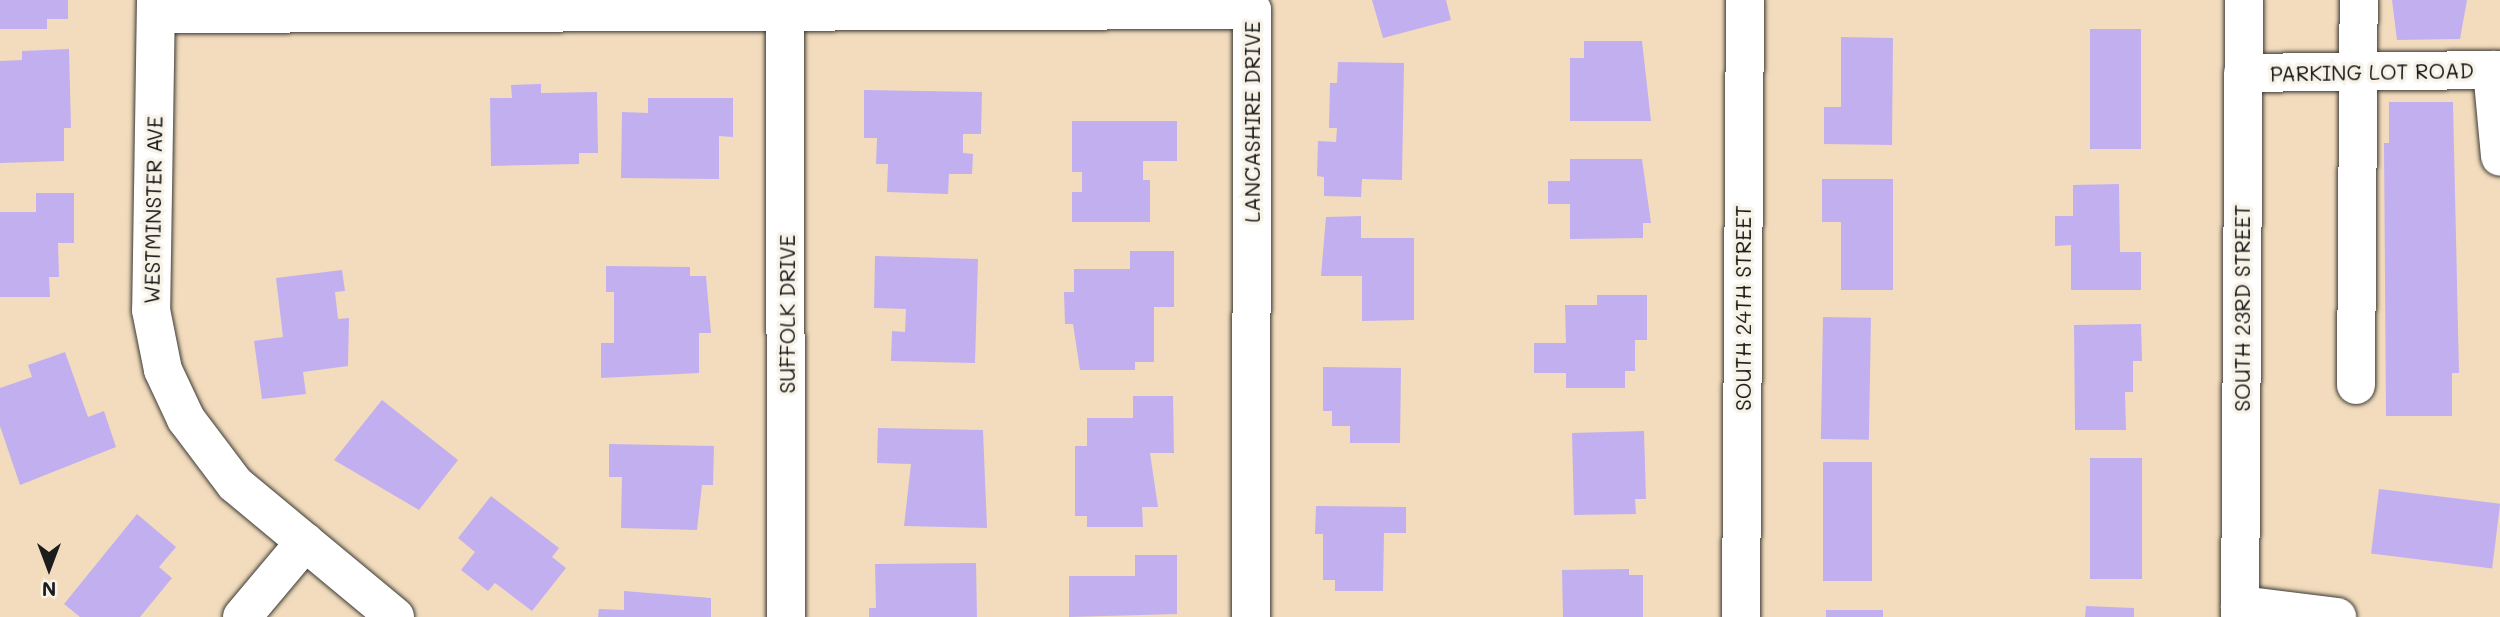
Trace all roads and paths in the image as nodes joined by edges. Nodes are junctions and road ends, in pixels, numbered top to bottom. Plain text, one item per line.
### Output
1 (1745, 0) edge
2 (2244, 0) edge
3 (2359, 0) edge
4 (156, 7) edge
5 (785, 12) junction
6 (2496, 70) edge
7 (2243, 73) junction
8 (2358, 73) junction
9 (2500, 157) edge
10 (2356, 386) dead end
11 (305, 542) junction
12 (2240, 611) edge
13 (242, 617) edge
14 (395, 617) edge
15 (786, 617) edge
16 (1251, 617) edge
17 (1741, 617) edge
18 (2337, 617) edge

1 - 17 street, SOUTH 24TH STREET
2 - 7 street, SOUTH 23RD STREET
3 - 8 street
4 - 5 street, LANCASHIRE DRIVE
4 - 11 street, WESTMINSTER AVE
5 - 15 street, SUFFOLK DRIVE
5 - 16 street, LANCASHIRE DRIVE
6 - 8 street, PARKING LOT ROAD
6 - 9 street
7 - 8 street, PARKING LOT ROAD
7 - 12 street, SOUTH 23RD STREET
8 - 10 street
11 - 13 street
11 - 14 street, WESTMINSTER AVE
12 - 18 street

